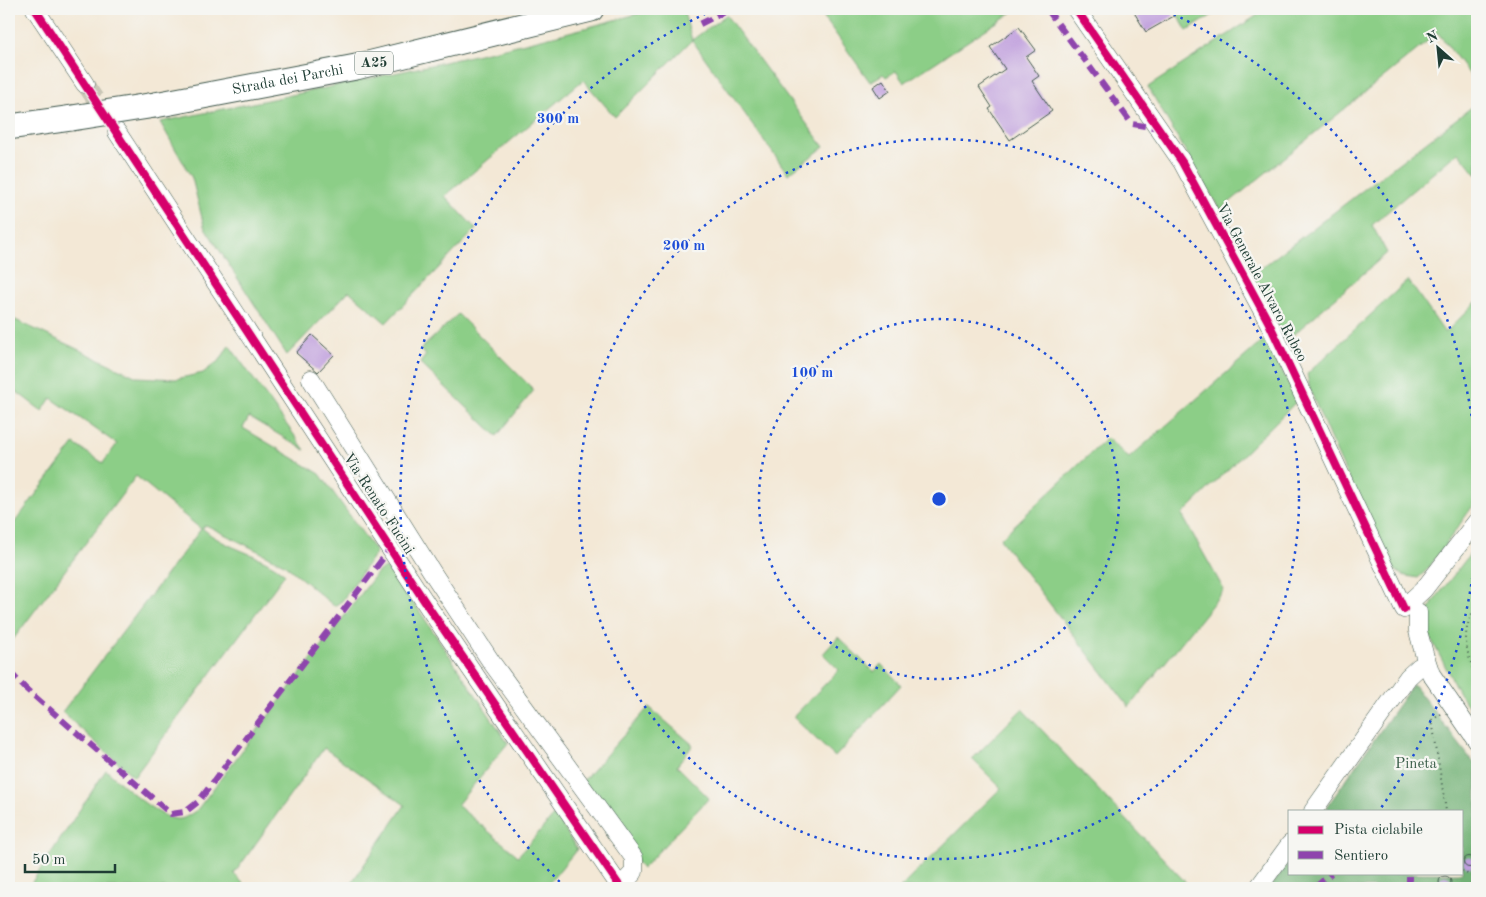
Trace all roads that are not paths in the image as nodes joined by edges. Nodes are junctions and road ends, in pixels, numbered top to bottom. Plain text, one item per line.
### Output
1 (35, 9) edge
2 (531, 9) edge
3 (591, 9) edge
4 (1076, 9) edge
5 (84, 84) tunnel mouth
6 (150, 98) junction
7 (9, 111) edge
8 (68, 111) junction
9 (9, 127) edge
10 (117, 132) tunnel mouth
11 (311, 379) dead end
12 (1477, 521) edge
13 (1413, 604) junction
14 (1420, 665) junction
15 (1477, 741) edge
16 (1314, 810) edge
17 (1288, 847) edge
18 (620, 888) edge
19 (1258, 888) edge

1 - 5 street
2 - 6 highway, Strada dei Parchi / A25
3 - 6 highway, Strada dei Parchi / A25
4 - 13 street, Via Generale Alvaro Rubeo
6 - 8 highway, Strada dei Parchi / A25, bridge
7 - 8 highway, Strada dei Parchi / A25
8 - 9 highway, Strada dei Parchi / A25
10 - 18 street, Via Renato Fucini
11 - 18 street
12 - 13 street
13 - 14 street
14 - 15 street
14 - 16 street
17 - 19 street

